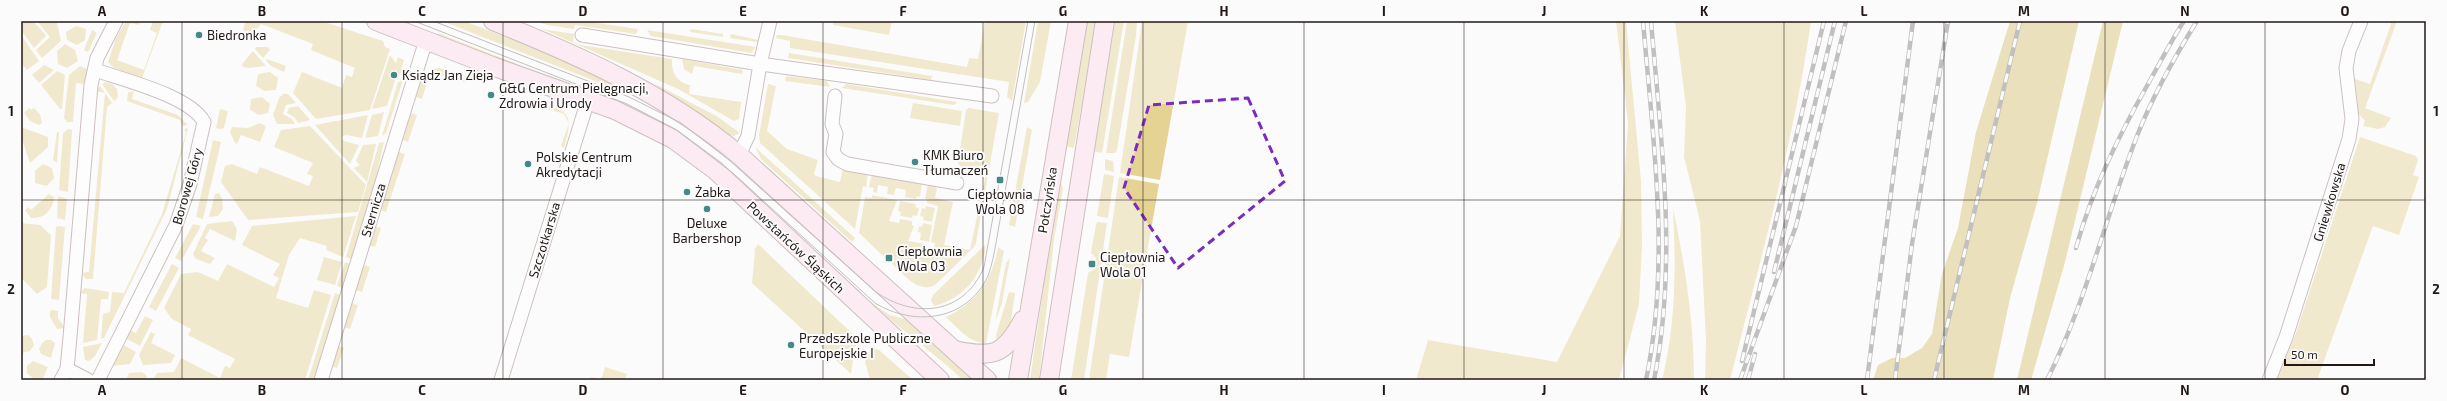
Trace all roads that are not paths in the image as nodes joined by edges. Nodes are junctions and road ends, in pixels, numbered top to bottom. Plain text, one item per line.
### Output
1 (116, 21) edge
2 (376, 21) edge
3 (493, 21) edge
4 (770, 21) edge
5 (1078, 21) edge
6 (1105, 21) edge
7 (2360, 21) edge
8 (582, 35) dead end
9 (426, 40) junction
10 (760, 64) junction
11 (95, 70) junction
12 (835, 96) dead end
13 (992, 96) dead end
14 (588, 100) junction
15 (738, 155) junction
16 (1050, 180) junction
17 (956, 183) dead end
18 (1078, 186) junction
19 (1029, 308) junction
20 (954, 350) junction
21 (64, 375) edge
22 (88, 380) edge
23 (98, 380) edge
24 (321, 380) edge
25 (501, 380) edge
26 (940, 380) edge
27 (986, 380) edge
28 (1018, 380) edge
29 (1049, 380) edge
30 (2269, 380) edge

1 - 11 street
2 - 9 main road, Powstańców Śląskich
3 - 15 main road
4 - 10 street
5 - 16 main road, Połczyńska
6 - 18 main road
7 - 30 street, Gniewkowska
8 - 10 street
9 - 14 main road, Powstańców Śląskich
9 - 24 street, Sternicza
10 - 13 street
10 - 15 street
11 - 21 street
11 - 23 street, Borowej Góry
12 - 17 street
14 - 25 street, Szczotkarska
14 - 26 main road, Powstańców Śląskich
15 - 20 main road
16 - 18 main road
16 - 19 main road, Połczyńska
18 - 29 main road
19 - 20 main road
19 - 28 main road, Połczyńska
20 - 27 main road
21 - 22 street

